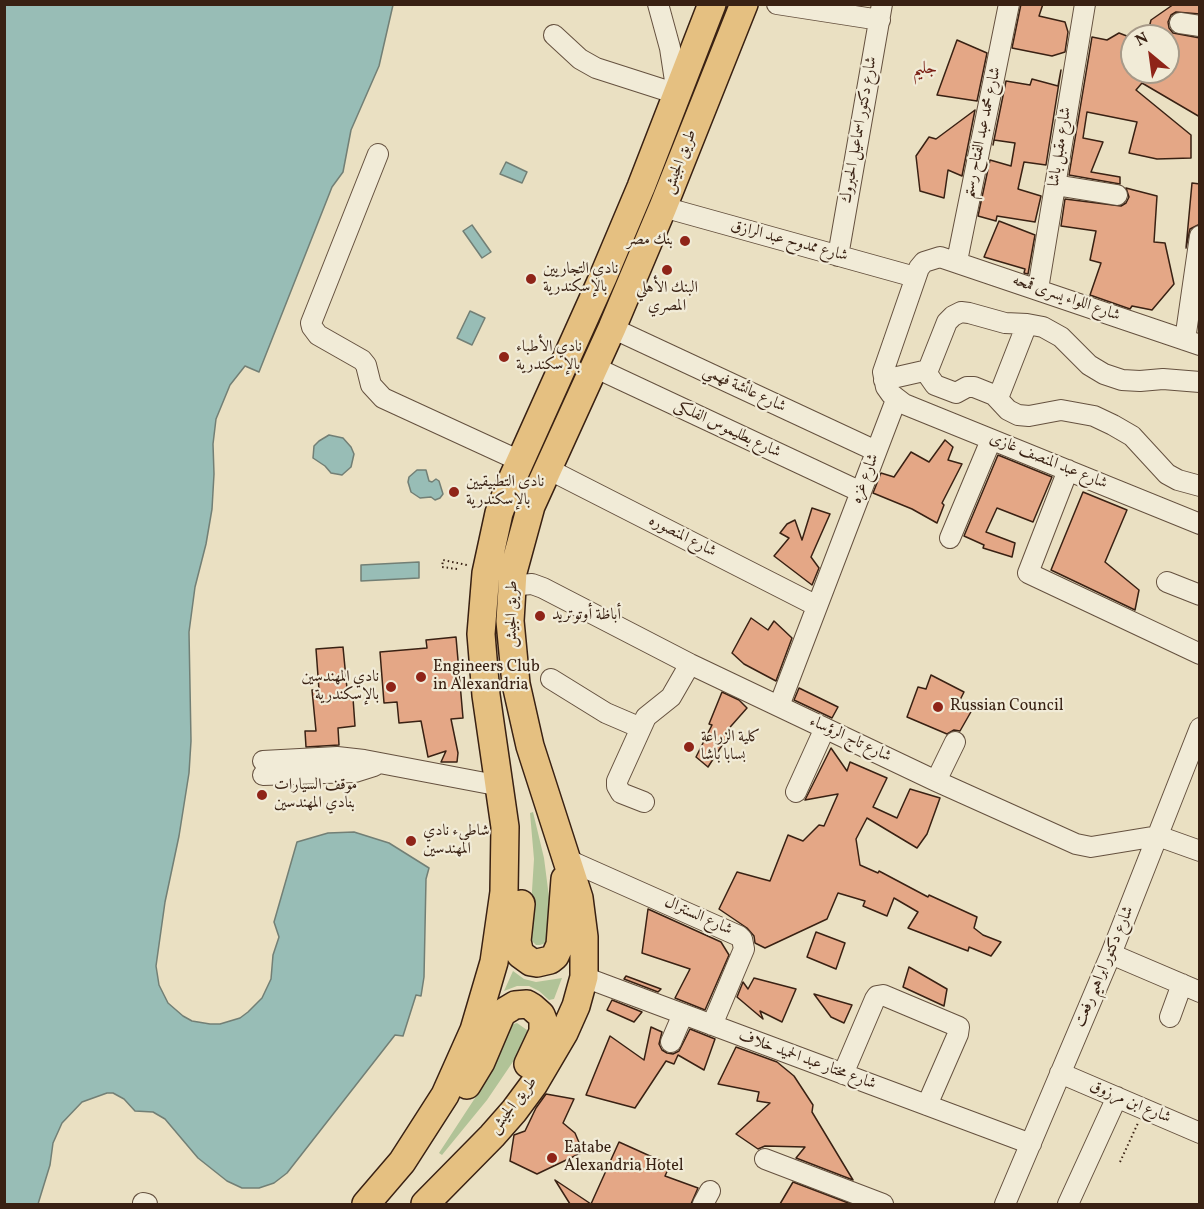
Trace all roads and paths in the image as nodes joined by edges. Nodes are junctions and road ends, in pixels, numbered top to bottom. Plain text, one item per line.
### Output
1 (658, 4) edge
2 (712, 4) edge
3 (744, 4) edge
4 (777, 4) edge
5 (1009, 4) edge
6 (1084, 5) edge
7 (881, 12) edge
8 (554, 35) dead end
9 (677, 94) junction
10 (378, 154) dead end
11 (1055, 185) junction
12 (1117, 195) dead end
13 (663, 207) junction
14 (1200, 236) edge
15 (838, 256) junction
16 (957, 261) junction
17 (915, 277) junction
18 (1038, 289) junction
19 (1027, 324) junction
20 (612, 328) junction
21 (1192, 342) edge
22 (594, 368) junction
23 (928, 370) junction
24 (884, 380) junction
25 (1200, 382) edge
26 (998, 398) junction
27 (896, 400) junction
28 (992, 440) junction
29 (876, 451) junction
30 (520, 462) junction
31 (548, 469) junction
32 (1068, 471) junction
33 (1200, 486) edge
34 (861, 492) junction
35 (1200, 524) edge
36 (950, 538) dead end
37 (470, 565) dead end
38 (457, 568) dead end
39 (1167, 582) dead end
40 (511, 590) junction
41 (1200, 596) edge
42 (817, 606) junction
43 (1200, 654) edge
44 (690, 664) junction
45 (551, 679) dead end
46 (778, 706) junction
47 (641, 728) junction
48 (825, 728) junction
49 (1200, 728) edge
50 (955, 742) dead end
51 (263, 768) dead end
52 (936, 781) junction
53 (501, 786) junction
54 (796, 792) dead end
55 (644, 802) dead end
56 (506, 827) junction
57 (1158, 836) junction
58 (1200, 851) edge
59 (568, 860) junction
60 (1112, 954) junction
61 (584, 977) junction
62 (1191, 988) edge
63 (682, 1014) junction
64 (1170, 1017) dead end
65 (712, 1025) junction
66 (671, 1042) dead end
67 (1060, 1073) junction
68 (843, 1074) junction
69 (1117, 1097) junction
70 (927, 1105) junction
71 (1144, 1109) junction
72 (514, 1111) junction
73 (1200, 1133) edge
74 (418, 1140) junction
75 (1030, 1144) junction
76 (765, 1159) dead end
77 (1120, 1162) dead end
78 (1011, 1203) edge
79 (366, 1204) edge
80 (425, 1204) edge
81 (883, 1204) edge
82 (1068, 1204) edge

1 - 9 street
2 - 9 highway, طريق الجيش
3 - 13 highway, طريق الجيش
4 - 7 street
5 - 16 street, شارع محمد عبد الفتاح رستم
6 - 11 street, شارع مقبل باشا
7 - 15 street, شارع دكتور اسماعيل الحبروك
8 - 9 street
9 - 30 highway, طريق الجيش
10 - 30 street
11 - 12 street
11 - 18 street, شارع مقبل باشا
13 - 15 street, شارع ممدوح عبد الرازق
13 - 20 highway, طريق الجيش
14 - 21 street
15 - 17 street, شارع ممدوح عبد الرازق
16 - 17 street, شارع اللواء يسرى قمحه
16 - 18 street, شارع اللواء يسرى قمحه
17 - 24 street
18 - 21 street, شارع اللواء يسرى قمحه
19 - 23 street
19 - 25 street
19 - 26 street
20 - 22 highway, طريق الجيش
20 - 29 street, شارع عائشة فهمي
22 - 31 highway, طريق الجيش
22 - 34 street, شارع بطليموس الفلكى
23 - 24 street
23 - 26 street
24 - 27 street
26 - 33 street
27 - 28 street, شارع عبد المنصف غازى
27 - 29 street, شارع غزه
28 - 32 street, شارع عبد المنصف غازى
28 - 36 street
29 - 34 street, شارع غزه
30 - 53 highway, طريق الجيش
31 - 40 highway, طريق الجيش
31 - 42 street, شارع المنصوره
32 - 35 street, شارع عبد المنصف غازى
32 - 43 street
34 - 42 street, شارع غزه
37 - 38 path
39 - 41 street
40 - 44 street, شارع تاج الرؤساء
40 - 59 highway, طريق الجيش
42 - 46 street, شارع غزه
44 - 46 street, شارع تاج الرؤساء
44 - 47 street
45 - 47 street
46 - 48 street, شارع تاج الرؤساء
47 - 55 street
48 - 52 street, شارع تاج الرؤساء
48 - 54 street
49 - 57 street, شارع دكتور ابراهيم رفعت
50 - 52 street
51 - 53 street
52 - 57 street, شارع تاج الرؤساء
53 - 56 highway, طريق الجيش
56 - 59 highway
56 - 74 highway, طريق الجيش
57 - 58 street, شارع تاج الرؤساء
57 - 60 street, شارع دكتور ابراهيم رفعت
59 - 61 highway, طريق الجيش
59 - 65 street, شارع السنترال
60 - 62 street
60 - 67 street, شارع دكتور ابراهيم رفعت
61 - 63 street, شارع مختار عبد الحميد خلاف
61 - 72 highway, طريق الجيش
62 - 64 street
63 - 65 street, شارع مختار عبد الحميد خلاف
63 - 66 street
65 - 68 street, شارع مختار عبد الحميد خلاف
67 - 69 street, شارع ابن مرزوق
67 - 75 street, شارع دكتور ابراهيم رفعت
68 - 70 street, شارع مختار عبد الحميد خلاف
68 - 70 street
69 - 71 street, شارع ابن مرزوق
69 - 82 street
70 - 75 street, شارع مختار عبد الحميد خلاف
71 - 73 street, شارع ابن مرزوق
71 - 77 path
72 - 74 highway
72 - 80 highway, طريق الجيش
74 - 79 highway, طريق الجيش
75 - 78 street, شارع دكتور ابراهيم رفعت
76 - 81 street

